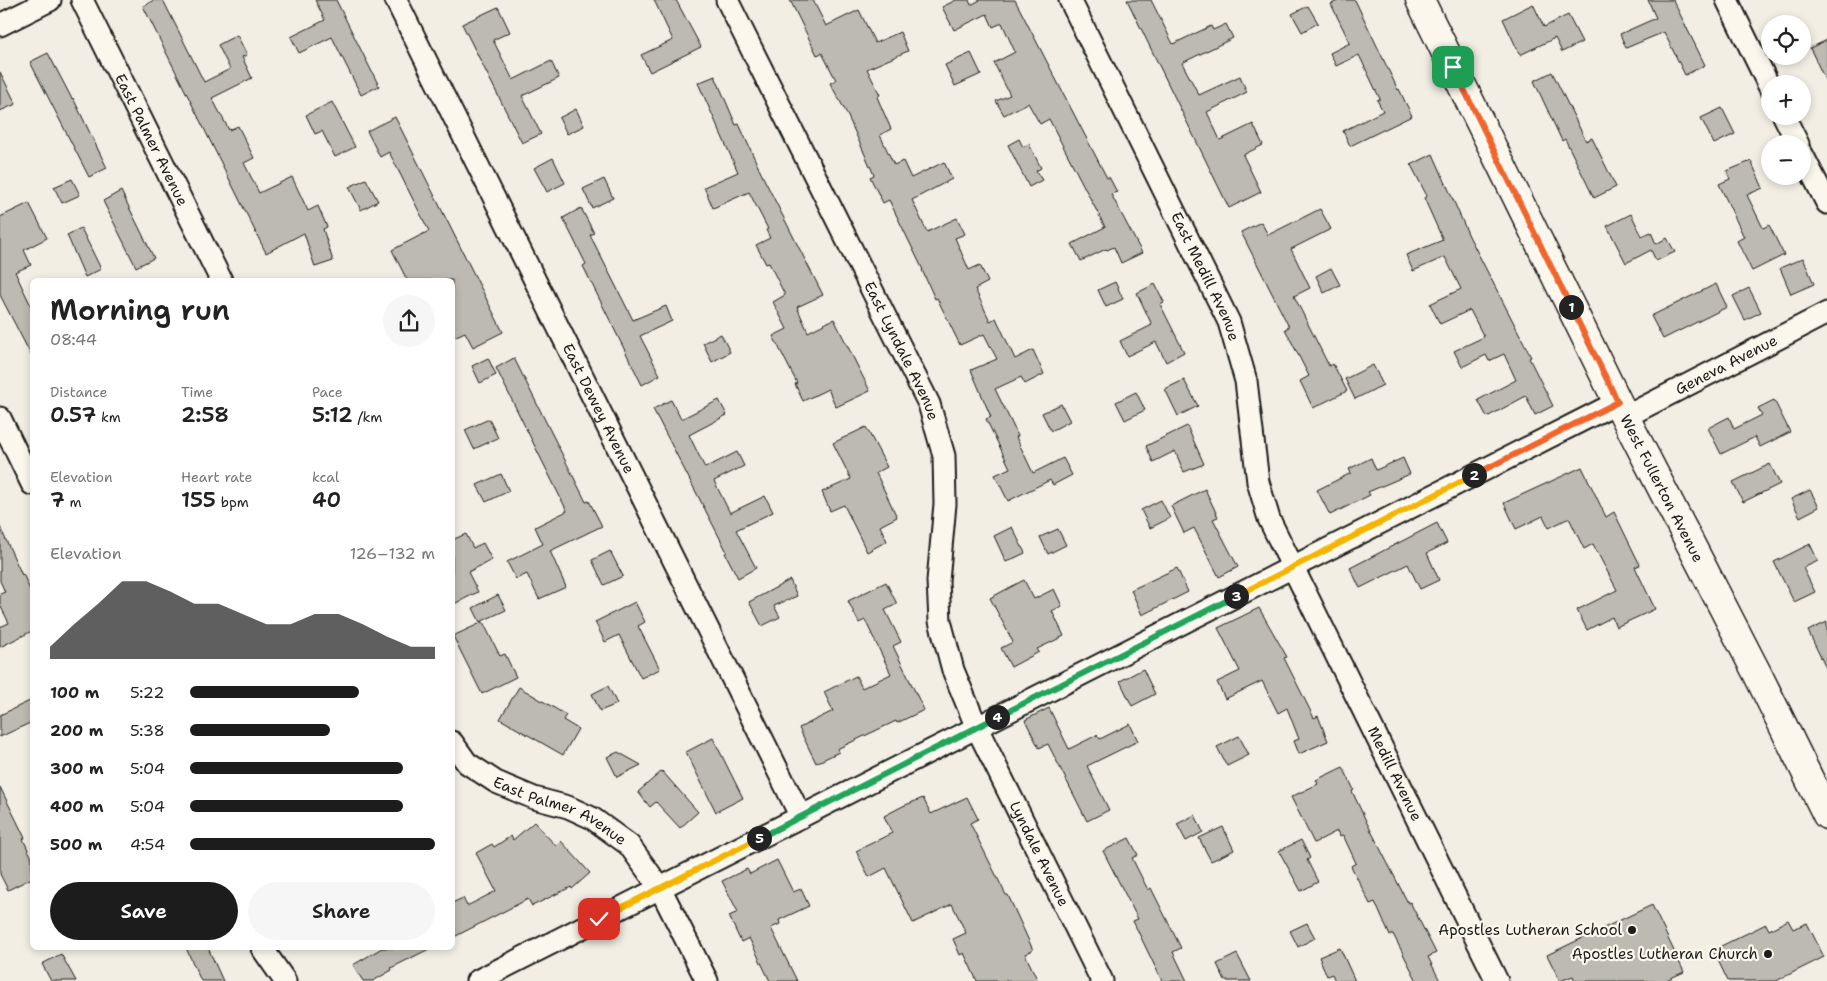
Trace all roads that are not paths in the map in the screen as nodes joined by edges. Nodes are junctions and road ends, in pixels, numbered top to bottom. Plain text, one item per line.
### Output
1 (50, 0) edge
2 (82, 0) edge
3 (396, 0) edge
4 (727, 0) edge
5 (1070, 0) edge
6 (1420, 0) edge
7 (1727, 0) edge
8 (0, 25) edge
9 (1764, 75) edge
10 (1811, 172) edge
11 (1827, 203) edge
12 (220, 278) edge
13 (1827, 313) edge
14 (1621, 410) junction
15 (0, 418) edge
16 (30, 480) edge
17 (1292, 568) junction
18 (977, 728) junction
19 (455, 746) edge
20 (1827, 815) edge
21 (801, 817) junction
22 (660, 888) junction
23 (263, 950) edge
24 (285, 981) edge
25 (477, 981) edge
26 (707, 981) edge
27 (1102, 981) edge
28 (1497, 981) edge

1 - 8 street
2 - 12 street, East Palmer Avenue
3 - 21 street, East Dewey Avenue
4 - 18 street, East Lyndale Avenue
5 - 17 street, East Medill Avenue
6 - 14 street, West Fullerton Avenue
7 - 9 street
10 - 11 street
13 - 14 street, Geneva Avenue
14 - 17 street, Geneva Avenue
14 - 20 street, West Fullerton Avenue
15 - 16 street
17 - 18 street, Geneva Avenue
17 - 28 street, Medill Avenue
18 - 21 street, Geneva Avenue
18 - 27 street, Lyndale Avenue
19 - 22 street, East Palmer Avenue
21 - 22 street, Geneva Avenue
22 - 25 street, Geneva Avenue
22 - 26 street, East Palmer Avenue
23 - 24 street

